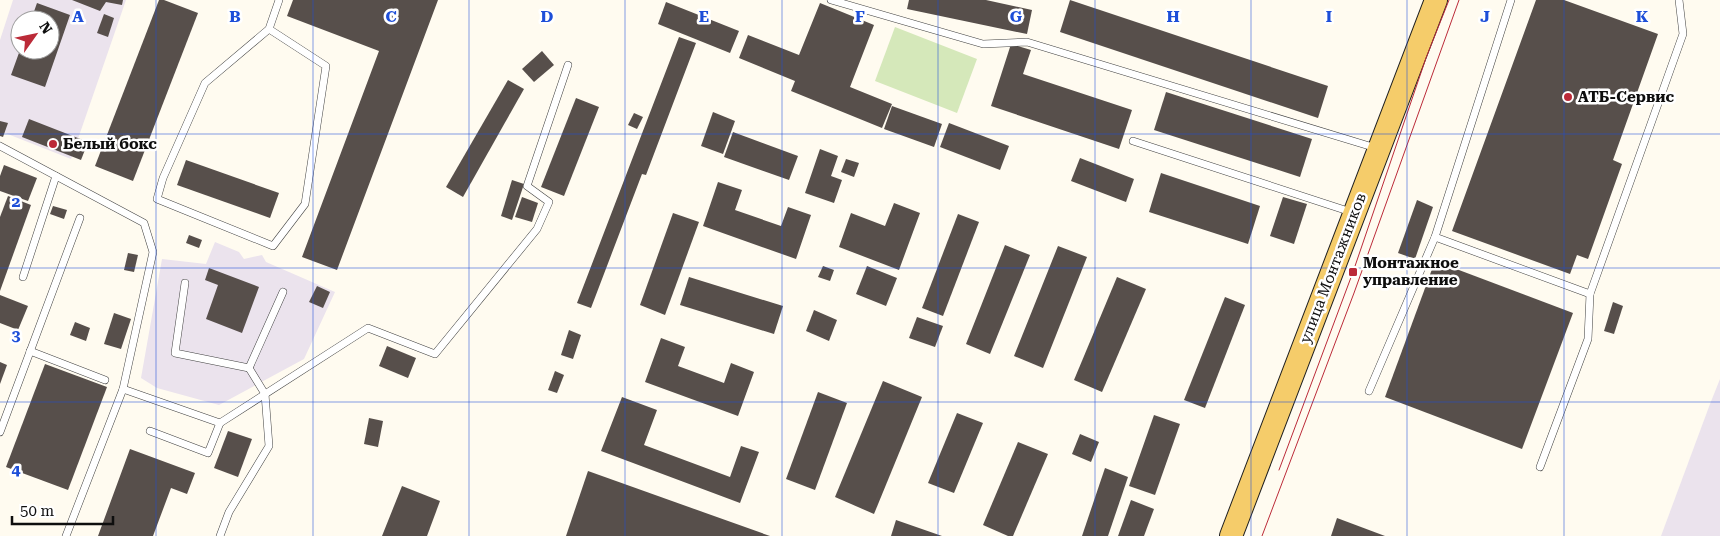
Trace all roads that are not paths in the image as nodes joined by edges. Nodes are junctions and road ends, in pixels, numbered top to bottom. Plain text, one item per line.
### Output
1 (279, 0) edge
2 (831, 0) edge
3 (1436, 0) edge
4 (1511, 0) edge
5 (1679, 0) edge
6 (270, 30) junction
7 (568, 65) dead end
8 (1133, 141) dead end
9 (0, 146) edge
10 (1379, 149) junction
11 (56, 176) junction
12 (1354, 213) junction
13 (80, 218) dead end
14 (1435, 237) junction
15 (23, 277) dead end
16 (186, 283) dead end
17 (283, 292) dead end
18 (1590, 294) junction
19 (30, 351) junction
20 (249, 368) junction
21 (106, 380) dead end
22 (123, 389) junction
23 (1369, 391) dead end
24 (265, 394) junction
25 (220, 423) junction
26 (150, 431) dead end
27 (0, 432) edge
28 (1540, 467) dead end
29 (66, 536) edge
30 (220, 536) edge
31 (1231, 536) edge

1 - 6 lane
2 - 10 lane
3 - 10 main road, улица Монтажников
4 - 14 lane
5 - 18 lane
6 - 6 lane
7 - 24 lane
8 - 12 lane
9 - 11 lane
10 - 12 main road, улица Монтажников
11 - 15 lane
11 - 22 lane
12 - 31 main road, улица Монтажников
13 - 19 lane
14 - 18 lane
14 - 23 lane
16 - 20 lane
17 - 20 lane
18 - 28 lane
19 - 21 lane
19 - 27 lane
20 - 24 lane
22 - 25 lane
22 - 29 lane
24 - 25 lane
24 - 30 lane
25 - 26 lane

